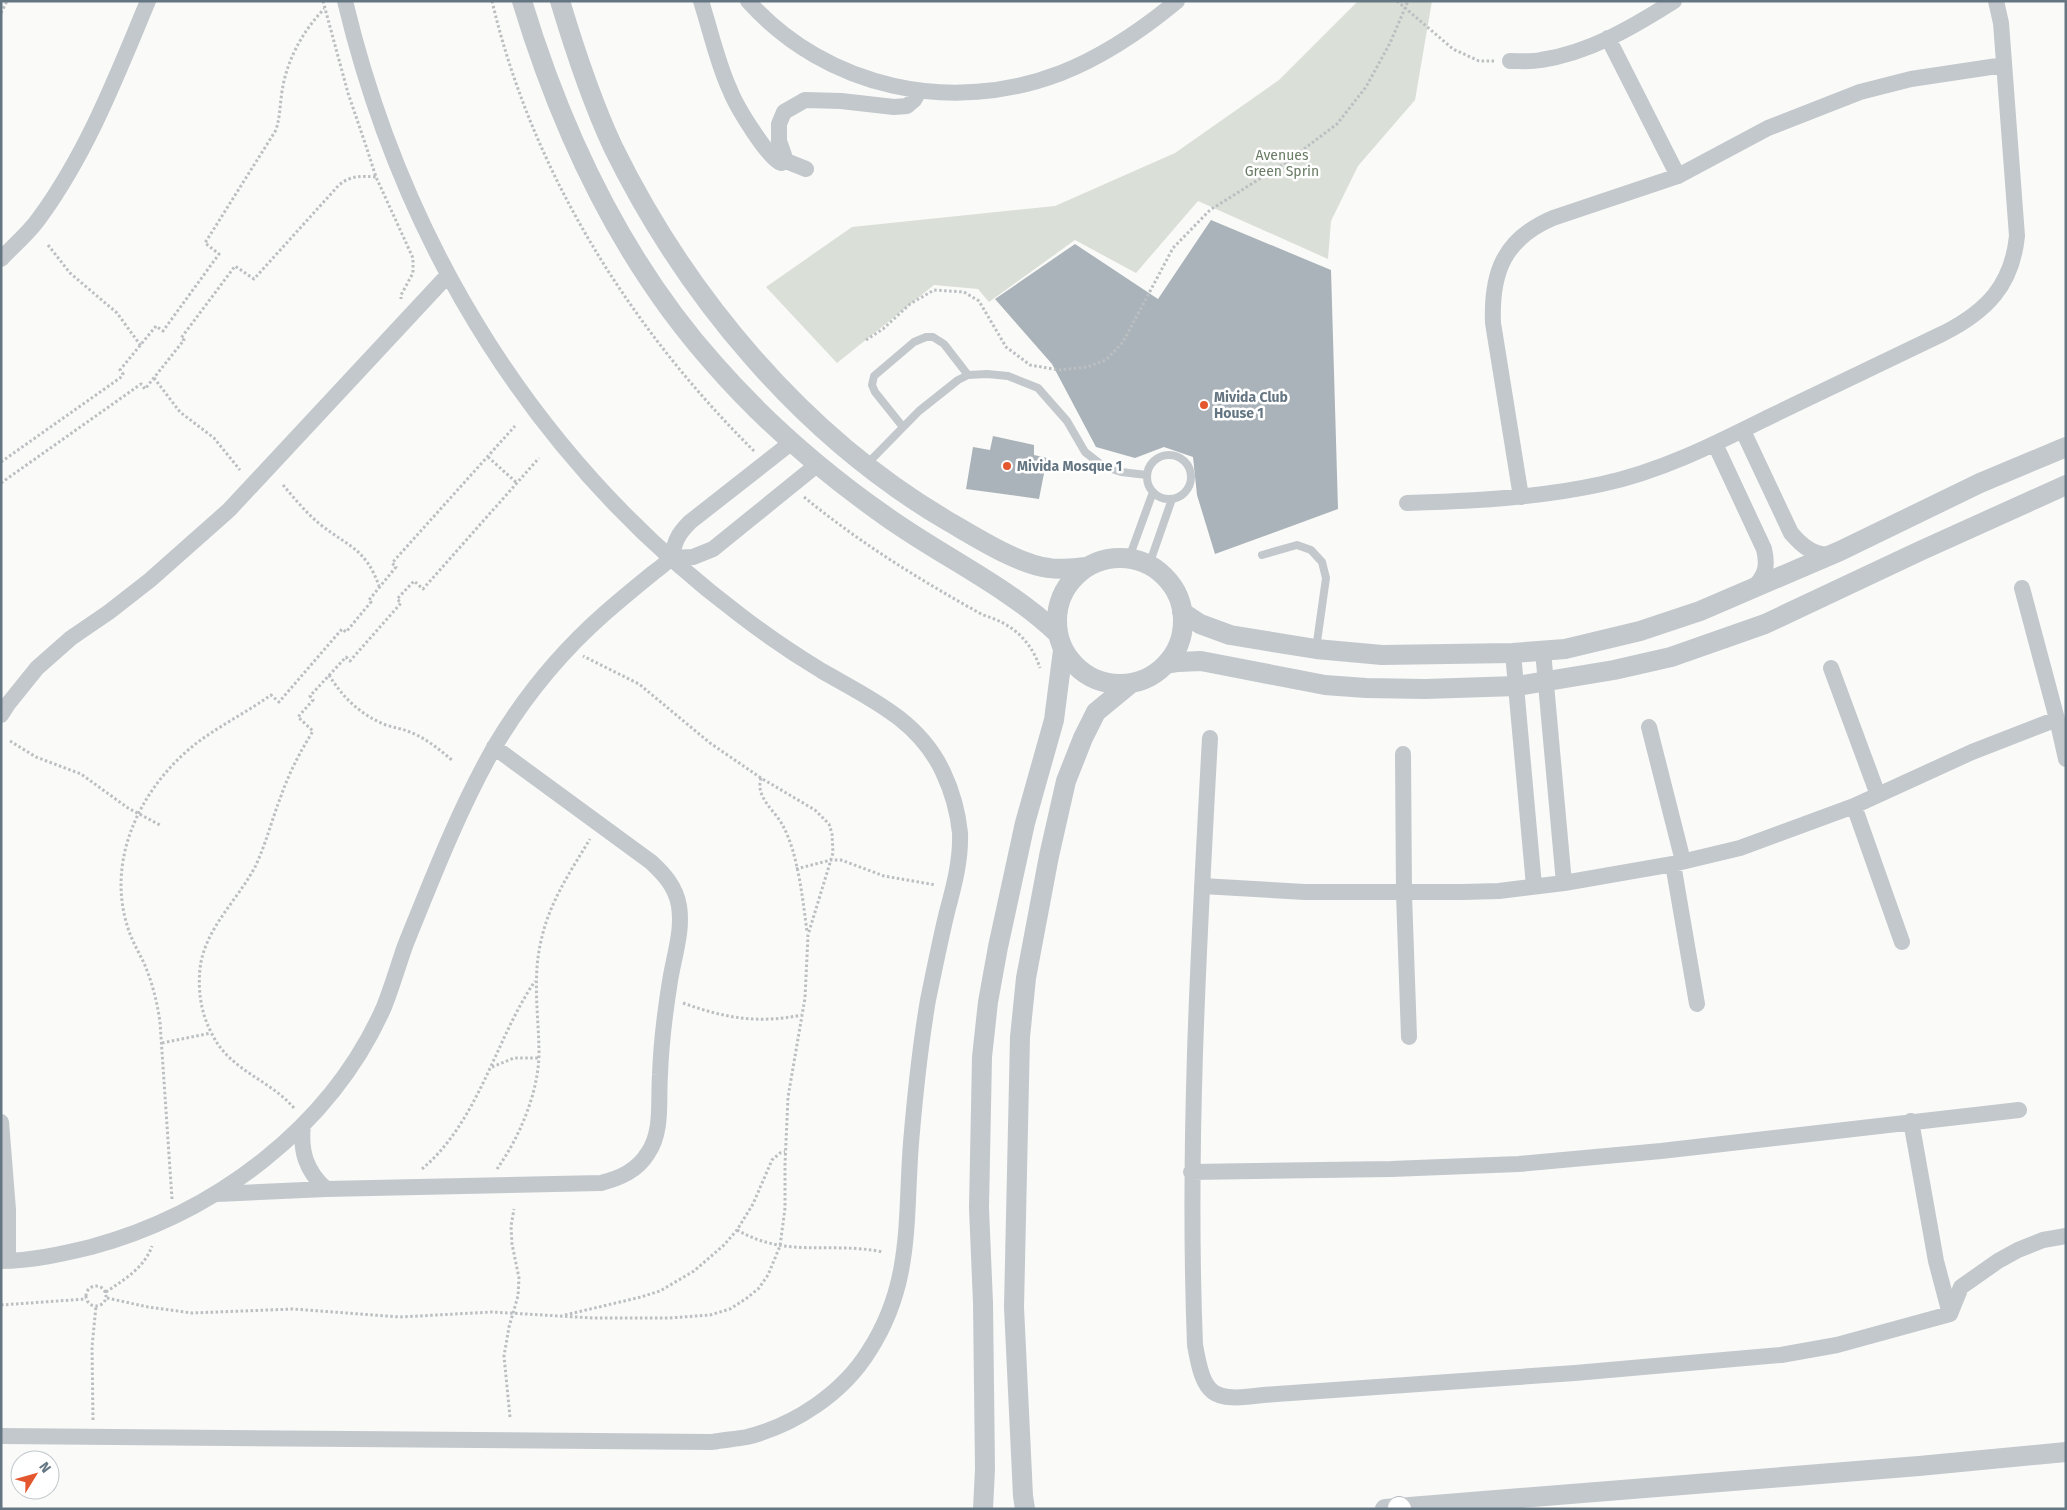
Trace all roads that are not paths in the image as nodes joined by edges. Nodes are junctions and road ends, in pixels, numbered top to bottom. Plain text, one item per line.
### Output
1 (148, 1) edge
2 (345, 1) edge
3 (522, 1) edge
4 (560, 1) edge
5 (700, 1) edge
6 (748, 1) edge
7 (1177, 1) edge
8 (1674, 1) edge
9 (1996, 1) edge
10 (1608, 38) junction
11 (1510, 61) road end
12 (2004, 65) junction
13 (918, 92) junction
14 (786, 161) junction
15 (806, 169) dead end
16 (1678, 176) junction
17 (1, 259) edge
18 (448, 275) junction
19 (968, 375) junction
20 (903, 427) junction
21 (1742, 431) junction
22 (792, 442) junction
23 (1715, 444) junction
24 (2066, 447) edge
25 (818, 464) junction
26 (866, 464) junction
27 (1147, 475) junction
28 (2066, 485) edge
29 (1153, 492) junction
30 (1521, 497) junction
31 (1172, 499) junction
32 (1407, 503) dead end
33 (1840, 551) junction
34 (1262, 555) dead end
35 (670, 558) junction
36 (1129, 558) junction
37 (1150, 565) junction
38 (1086, 567) junction
39 (2022, 588) dead end
40 (1743, 594) junction
41 (1182, 612) junction
42 (1060, 641) junction
43 (1316, 649) junction
44 (1543, 651) junction
45 (1513, 653) junction
46 (1166, 664) junction
47 (1831, 668) dead end
48 (1546, 681) junction
49 (1130, 684) junction
50 (1517, 686) junction
51 (1, 715) edge
52 (2058, 720) junction
53 (1650, 727) dead end
54 (1210, 738) dead end
55 (494, 747) junction
56 (1403, 754) dead end
57 (2066, 759) edge
58 (1878, 795) junction
59 (1854, 806) junction
60 (1678, 862) junction
61 (1564, 883) junction
62 (1202, 886) junction
63 (1534, 886) junction
64 (1404, 894) junction
65 (1902, 942) dead end
66 (1697, 1004) dead end
67 (1409, 1037) dead end
68 (2019, 1110) dead end
69 (1911, 1121) junction
70 (1, 1122) edge
71 (303, 1124) junction
72 (1192, 1172) junction
73 (326, 1189) junction
74 (217, 1194) junction
75 (2066, 1236) edge
76 (4, 1261) edge
77 (1950, 1314) junction
78 (1, 1436) edge
79 (2066, 1452) edge
80 (1395, 1508) edge
81 (983, 1509) edge
82 (1025, 1509) edge

1 - 17 street
2 - 18 street
3 - 22 street
4 - 26 street
5 - 14 street
6 - 13 street
7 - 13 street
8 - 10 street
9 - 12 street
10 - 11 street
10 - 16 street
12 - 16 street
12 - 21 street
13 - 14 street
14 - 15 street
16 - 30 street
18 - 35 street
18 - 51 street
19 - 20 lane
19 - 20 lane
19 - 27 lane
20 - 26 lane
21 - 23 street
21 - 33 street
22 - 25 street
22 - 35 street
23 - 30 street
23 - 40 street
24 - 33 street
25 - 35 street
25 - 42 street
26 - 38 street
27 - 29 lane
27 - 31 lane
28 - 48 street
29 - 31 lane
29 - 36 lane
30 - 32 street
31 - 37 lane
33 - 40 street
34 - 43 lane
35 - 55 street
35 - 78 street
36 - 37 street
36 - 38 street
37 - 41 street
38 - 42 street
39 - 52 street
40 - 44 street
41 - 43 street
41 - 46 street
42 - 49 street
42 - 81 street
43 - 45 street
44 - 45 street
44 - 48 street
45 - 50 street
46 - 49 street
46 - 50 street
47 - 58 street
48 - 50 street
48 - 61 street
49 - 82 street
50 - 63 street
52 - 57 street
52 - 58 street
53 - 60 street
54 - 62 street
55 - 71 street
55 - 73 street
56 - 64 street
58 - 59 street
59 - 60 street
59 - 65 street
60 - 61 street
60 - 66 street
61 - 63 street
62 - 64 street
62 - 72 street
63 - 64 street
64 - 67 street
68 - 69 street
69 - 72 street
69 - 77 street
70 - 76 street
71 - 73 street
71 - 74 street
72 - 77 street
73 - 74 street
74 - 76 street
75 - 77 street
79 - 80 street

